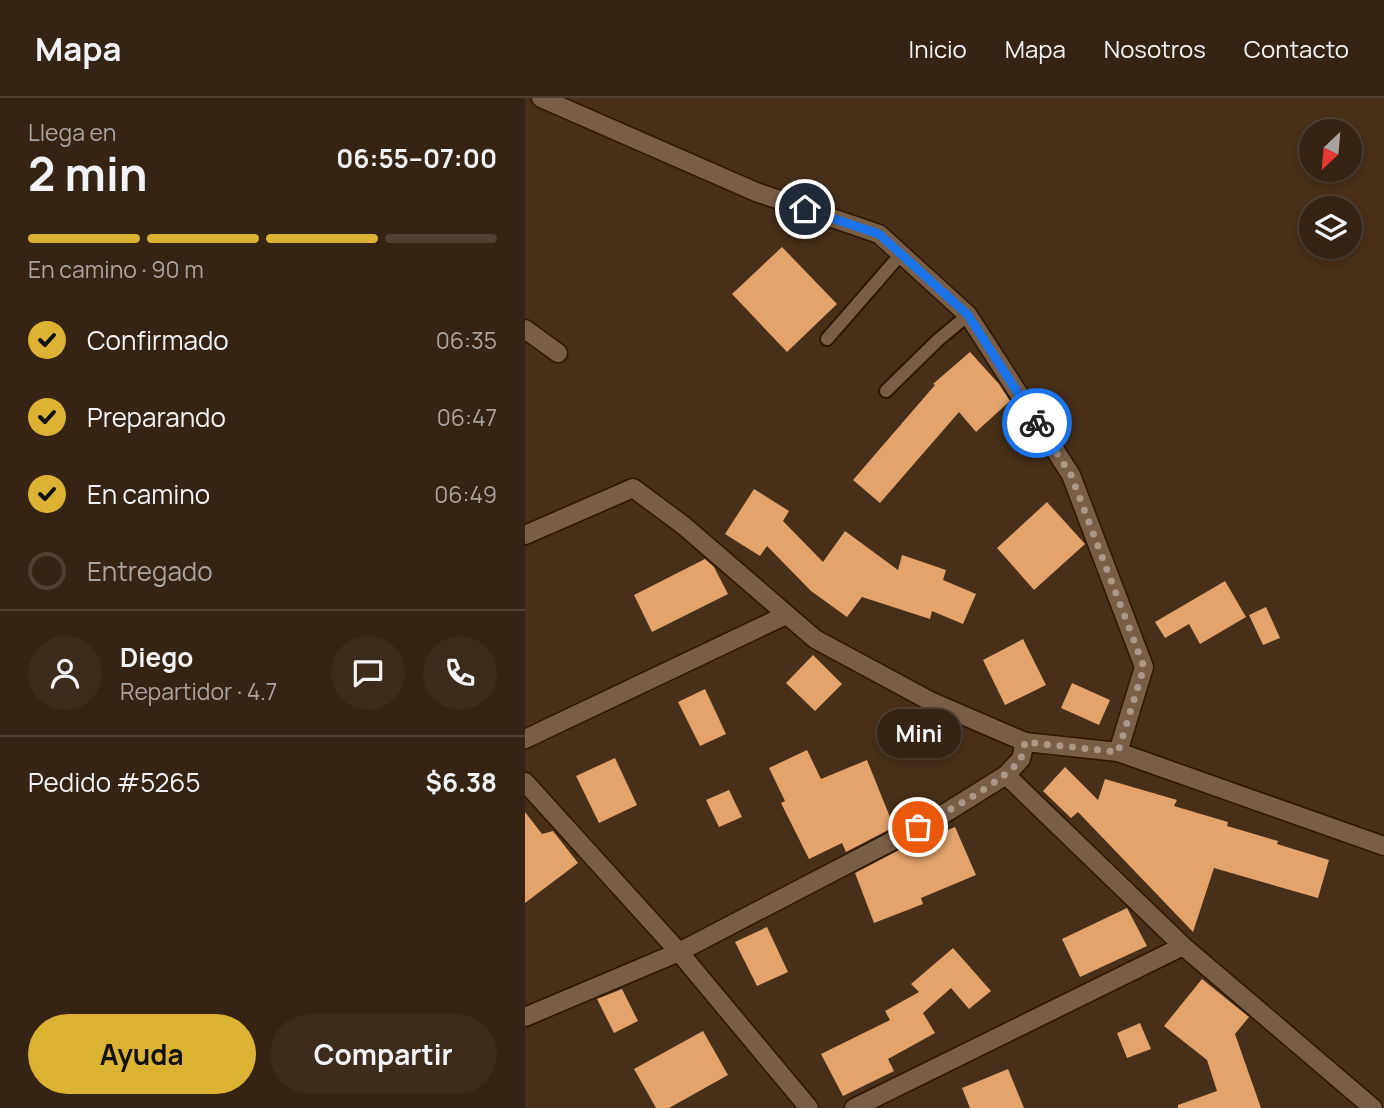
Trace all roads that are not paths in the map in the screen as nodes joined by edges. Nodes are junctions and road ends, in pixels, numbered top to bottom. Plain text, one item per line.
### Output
1 (541, 98) edge
2 (901, 254) junction
3 (968, 315) junction
4 (525, 329) edge
5 (827, 339) dead end
6 (558, 353) dead end
7 (886, 391) dead end
8 (525, 535) edge
9 (786, 615) junction
10 (525, 739) edge
11 (1025, 742) junction
12 (1118, 752) junction
13 (1006, 775) junction
14 (525, 782) edge
15 (1384, 846) edge
16 (1183, 946) junction
17 (679, 952) junction
18 (525, 1017) edge
19 (809, 1108) edge
20 (854, 1108) edge
21 (1373, 1108) edge

1 - 2 street
2 - 3 street
2 - 5 lane
3 - 7 lane
3 - 12 street
4 - 6 street
8 - 9 street
9 - 10 street
9 - 11 street
11 - 12 street
11 - 13 street
12 - 15 street
13 - 16 street
13 - 17 street
14 - 17 street
16 - 20 street
16 - 21 street
17 - 18 street
17 - 19 street

